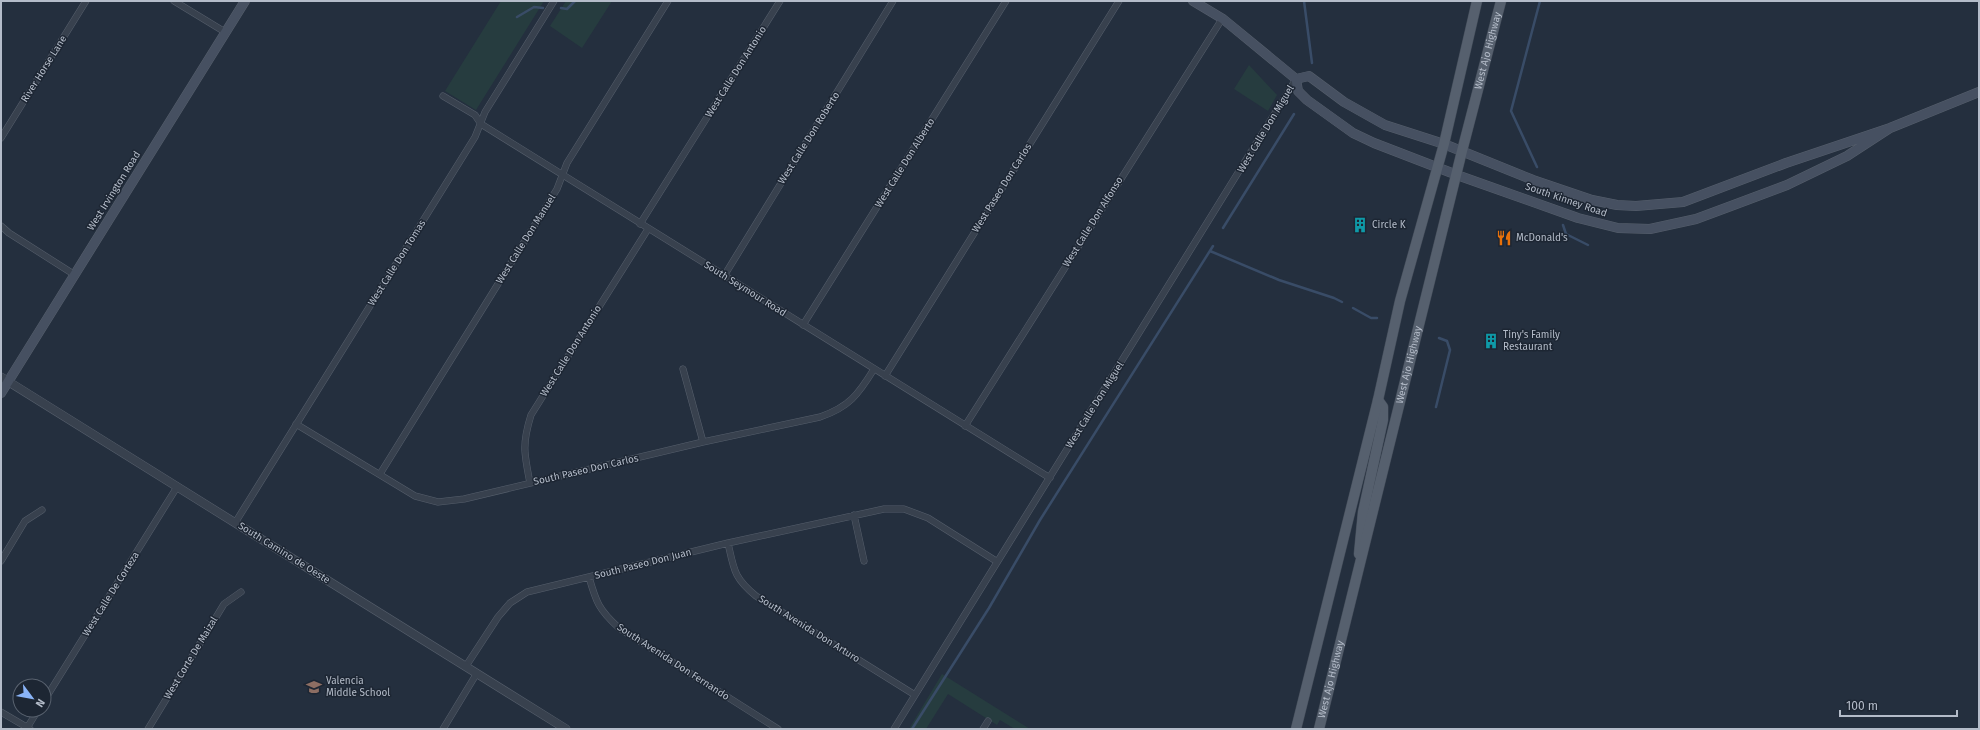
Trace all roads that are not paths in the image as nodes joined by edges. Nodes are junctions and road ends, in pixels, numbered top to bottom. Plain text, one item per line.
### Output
1 (86, 1) edge
2 (174, 1) edge
3 (245, 1) edge
4 (554, 1) edge
5 (668, 1) edge
6 (780, 1) edge
7 (893, 1) edge
8 (1006, 1) edge
9 (1119, 1) edge
10 (1192, 1) edge
11 (1477, 1) edge
12 (1501, 1) edge
13 (1222, 19) junction
14 (226, 32) junction
15 (1296, 79) junction
16 (1979, 92) edge
17 (444, 96) dead end
18 (481, 124) junction
19 (1890, 128) junction
20 (1, 138) edge
21 (1444, 144) junction
22 (1462, 151) junction
23 (1437, 168) junction
24 (1457, 175) junction
25 (562, 176) junction
26 (640, 224) junction
27 (1, 226) edge
28 (648, 229) junction
29 (75, 275) junction
30 (724, 276) junction
31 (803, 325) junction
32 (683, 369) dead end
33 (874, 369) junction
34 (885, 376) junction
35 (4, 379) edge
36 (1, 393) edge
37 (1378, 400) junction
38 (296, 424) junction
39 (965, 426) junction
40 (703, 442) junction
41 (380, 474) junction
42 (1050, 478) junction
43 (530, 483) junction
44 (177, 487) junction
45 (42, 510) dead end
46 (854, 515) junction
47 (235, 523) junction
48 (728, 543) junction
49 (1, 561) edge
50 (864, 561) dead end
51 (996, 562) junction
52 (1360, 568) junction
53 (589, 577) junction
54 (241, 592) dead end
55 (466, 666) junction
56 (477, 673) junction
57 (52, 688) edge
58 (915, 695) junction
59 (1, 712) edge
60 (34, 718) edge
61 (988, 721) dead end
62 (28, 728) edge
63 (148, 729) edge
64 (443, 729) edge
65 (566, 729) edge
66 (778, 729) edge
67 (894, 729) edge
68 (983, 729) edge
69 (1296, 729) edge
70 (1319, 729) edge

1 - 20 street, River Horse Lane
2 - 14 street
3 - 14 main road, West Irvington Road
4 - 18 street, West Calle Don Tomas
5 - 25 street, West Calle Don Manuel
6 - 26 street, West Calle Don Antonio
7 - 30 street, West Calle Don Roberto
8 - 31 street, West Calle Don Alberto
9 - 34 street, West Paseo Don Carlos
10 - 13 main road, South Kinney Road
11 - 21 main road, West Ajo Highway
12 - 22 main road, West Ajo Highway
13 - 15 main road, South Kinney Road
13 - 39 street, West Calle Don Alfonso
14 - 29 main road, West Irvington Road
15 - 21 main road, South Kinney Road
15 - 23 main road, South Kinney Road
15 - 42 street, West Calle Don Miguel
16 - 19 main road, South Kinney Road
17 - 18 street, South Seymour Road
18 - 25 street, South Seymour Road
18 - 38 street, West Calle Don Tomas
19 - 22 main road, South Kinney Road
19 - 24 main road, South Kinney Road
21 - 22 main road, South Kinney Road
21 - 23 main road, West Ajo Highway
22 - 24 main road, West Ajo Highway
23 - 24 main road, South Kinney Road
23 - 37 main road, West Ajo Highway
24 - 52 main road, West Ajo Highway
25 - 26 street, South Seymour Road
25 - 41 street, West Calle Don Manuel
26 - 28 street, South Seymour Road
27 - 29 street
28 - 30 street, South Seymour Road
28 - 43 street, West Calle Don Antonio
29 - 35 main road, West Irvington Road
30 - 31 street, South Seymour Road
31 - 33 street, South Seymour Road
32 - 40 street
33 - 34 street, South Seymour Road
33 - 40 street, South Paseo Don Carlos
34 - 39 street, South Seymour Road
35 - 36 main road, West Irvington Road
35 - 44 street, South Camino de Oeste
37 - 52 main road
37 - 69 main road, West Ajo Highway
38 - 41 street, South Paseo Don Carlos
38 - 47 street, West Calle Don Tomas
39 - 42 street, South Seymour Road
40 - 43 street, South Paseo Don Carlos
41 - 43 street, South Paseo Don Carlos
42 - 51 street, West Calle Don Miguel
44 - 47 street, South Camino de Oeste
44 - 57 street, West Calle De Corteza
45 - 49 street
46 - 48 street, South Paseo Don Juan
46 - 50 street
46 - 51 street, South Paseo Don Juan
47 - 55 street, South Camino de Oeste
48 - 53 street, South Paseo Don Juan
48 - 58 street, South Avenida Don Arturo
51 - 58 street, West Calle Don Miguel
52 - 70 main road, West Ajo Highway
53 - 55 street, South Paseo Don Juan
53 - 66 street, South Avenida Don Fernando
54 - 63 street, West Corte De Maizal
55 - 56 street, South Camino de Oeste
56 - 64 street
56 - 65 street, South Camino de Oeste
58 - 67 street, West Calle Don Miguel
59 - 62 street
60 - 62 street
61 - 68 street

